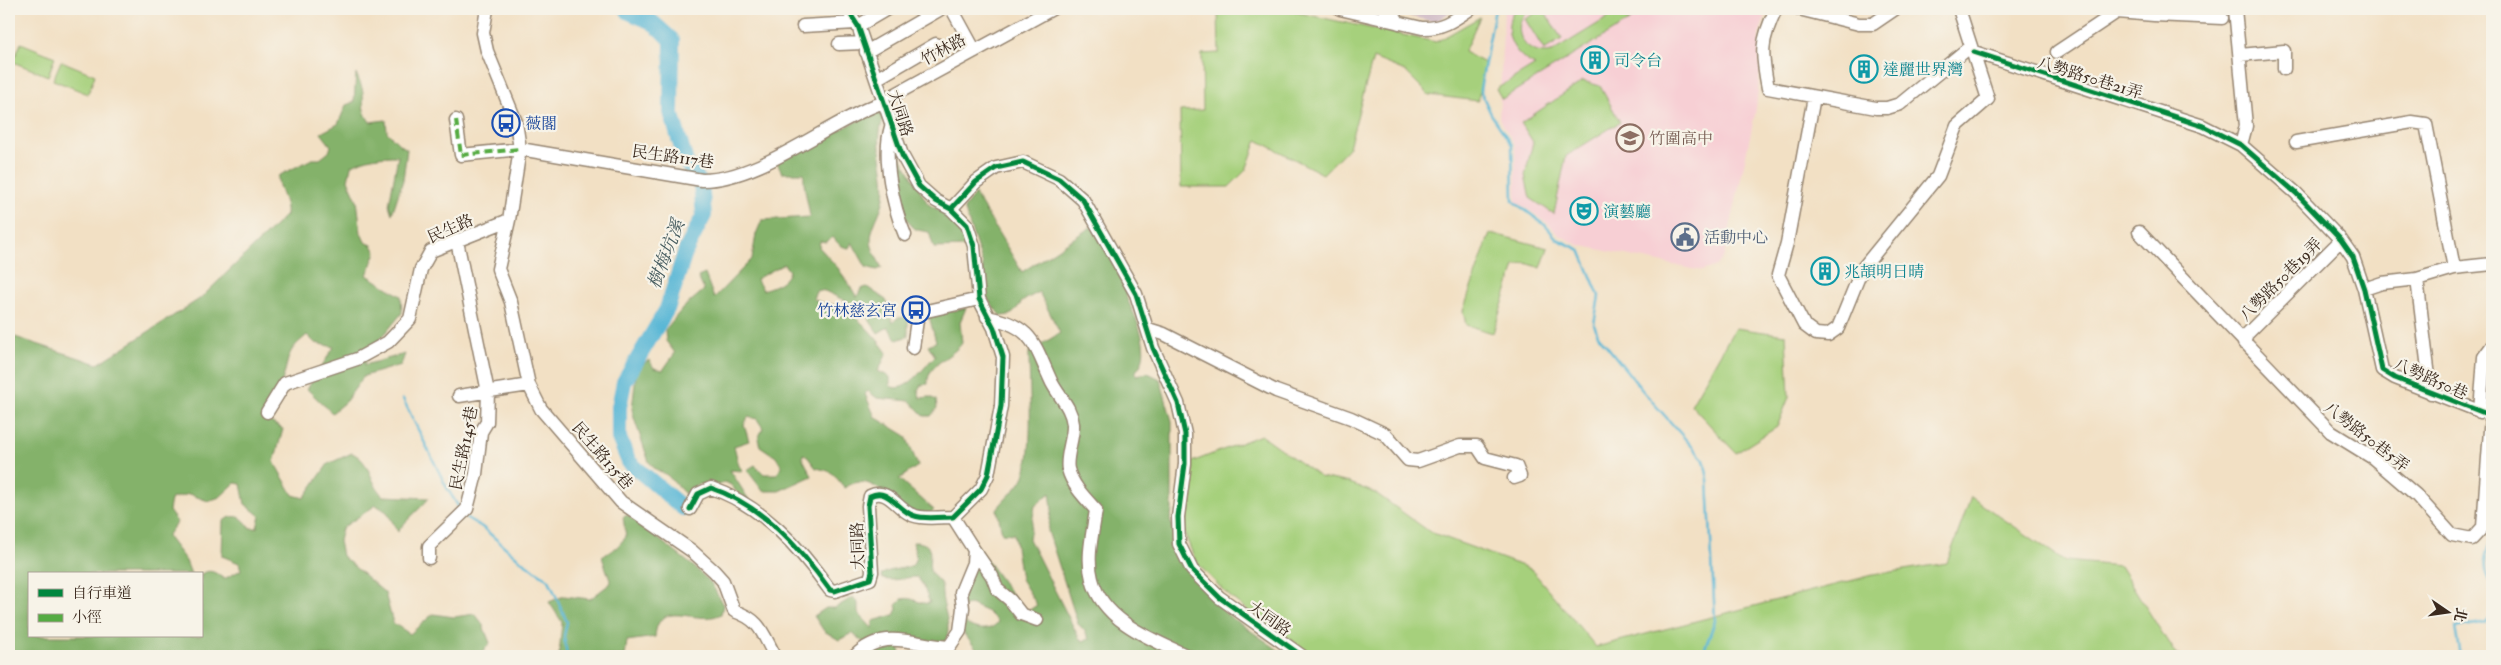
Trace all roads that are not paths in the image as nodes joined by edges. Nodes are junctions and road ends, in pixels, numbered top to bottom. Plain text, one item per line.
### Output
1 (486, 9) edge
2 (847, 9) edge
3 (887, 9) edge
4 (945, 9) edge
5 (1052, 9) edge
6 (1340, 9) edge
7 (1385, 9) edge
8 (1470, 9) edge
9 (1776, 9) edge
10 (1799, 9) edge
11 (1895, 9) edge
12 (1959, 9) edge
13 (2235, 9) edge
14 (2155, 12) edge
15 (2222, 18) dead end
16 (1399, 23) junction
17 (857, 24) junction
18 (803, 26) dead end
19 (839, 44) dead end
20 (936, 44) dead end
21 (865, 48) junction
22 (1973, 49) junction
23 (975, 51) junction
24 (2057, 52) dead end
25 (2240, 54) junction
26 (2284, 70) dead end
27 (876, 79) junction
28 (897, 92) dead end
29 (1814, 97) junction
30 (873, 105) dead end
31 (456, 120) dead end
32 (891, 127) junction
33 (2296, 142) dead end
34 (2241, 145) junction
35 (520, 149) junction
36 (952, 209) junction
37 (509, 220) junction
38 (2139, 232) dead end
39 (905, 235) dead end
40 (2341, 240) junction
41 (458, 241) junction
42 (2492, 264) edge
43 (2454, 268) junction
44 (2417, 279) junction
45 (2364, 289) junction
46 (979, 299) junction
47 (987, 317) junction
48 (1148, 329) junction
49 (2244, 343) junction
50 (2492, 346) edge
51 (913, 348) dead end
52 (529, 385) junction
53 (488, 392) junction
54 (2431, 393) junction
55 (458, 396) dead end
56 (266, 412) dead end
57 (2488, 415) edge
58 (1514, 478) dead end
59 (690, 509) dead end
60 (953, 517) junction
61 (974, 550) junction
62 (429, 558) dead end
63 (1037, 620) dead end
64 (775, 656) edge
65 (855, 656) edge
66 (1188, 656) edge
67 (1302, 656) edge

1 - 35 street
2 - 17 street, 大同路
3 - 17 street
4 - 21 street
4 - 23 street
5 - 23 street, 竹林路
6 - 16 street
7 - 16 street
8 - 16 street
9 - 29 street
10 - 11 street
12 - 22 street
13 - 25 street
14 - 15 street
14 - 24 street
17 - 18 street
17 - 21 street, 大同路
19 - 21 street
20 - 27 street
21 - 27 street, 大同路
22 - 29 street
22 - 29 street
22 - 34 street, 八勢路50巷21弄
23 - 28 street, 竹林路
25 - 26 street
25 - 34 street
27 - 32 street, 大同路
30 - 35 street, 民生路117巷
31 - 35 street, 民生路117巷
32 - 36 street, 大同路
32 - 39 street
33 - 43 street
34 - 40 street, 八勢路50巷21弄
35 - 37 street
36 - 46 street, 大同路
36 - 48 street, 大同路
37 - 41 street, 民生路
37 - 52 street, 民生路135巷
38 - 49 street, 八勢路50巷5弄
40 - 45 street, 八勢路50巷21弄
40 - 49 street, 八勢路50巷19弄
41 - 53 street, 民生路145巷
41 - 56 street, 民生路
42 - 43 street
43 - 44 street
44 - 45 street
44 - 54 street
45 - 54 street, 八勢路50巷
46 - 47 street, 大同路
46 - 51 street
47 - 60 street, 大同路
47 - 66 street
48 - 58 street
48 - 67 street, 大同路
49 - 57 street, 八勢路50巷5弄
50 - 57 street
52 - 53 street
52 - 64 street, 民生路135巷
53 - 55 street
53 - 62 street, 民生路145巷
54 - 57 street, 八勢路50巷
59 - 60 street, 大同路
60 - 61 street
61 - 63 street
61 - 65 street

